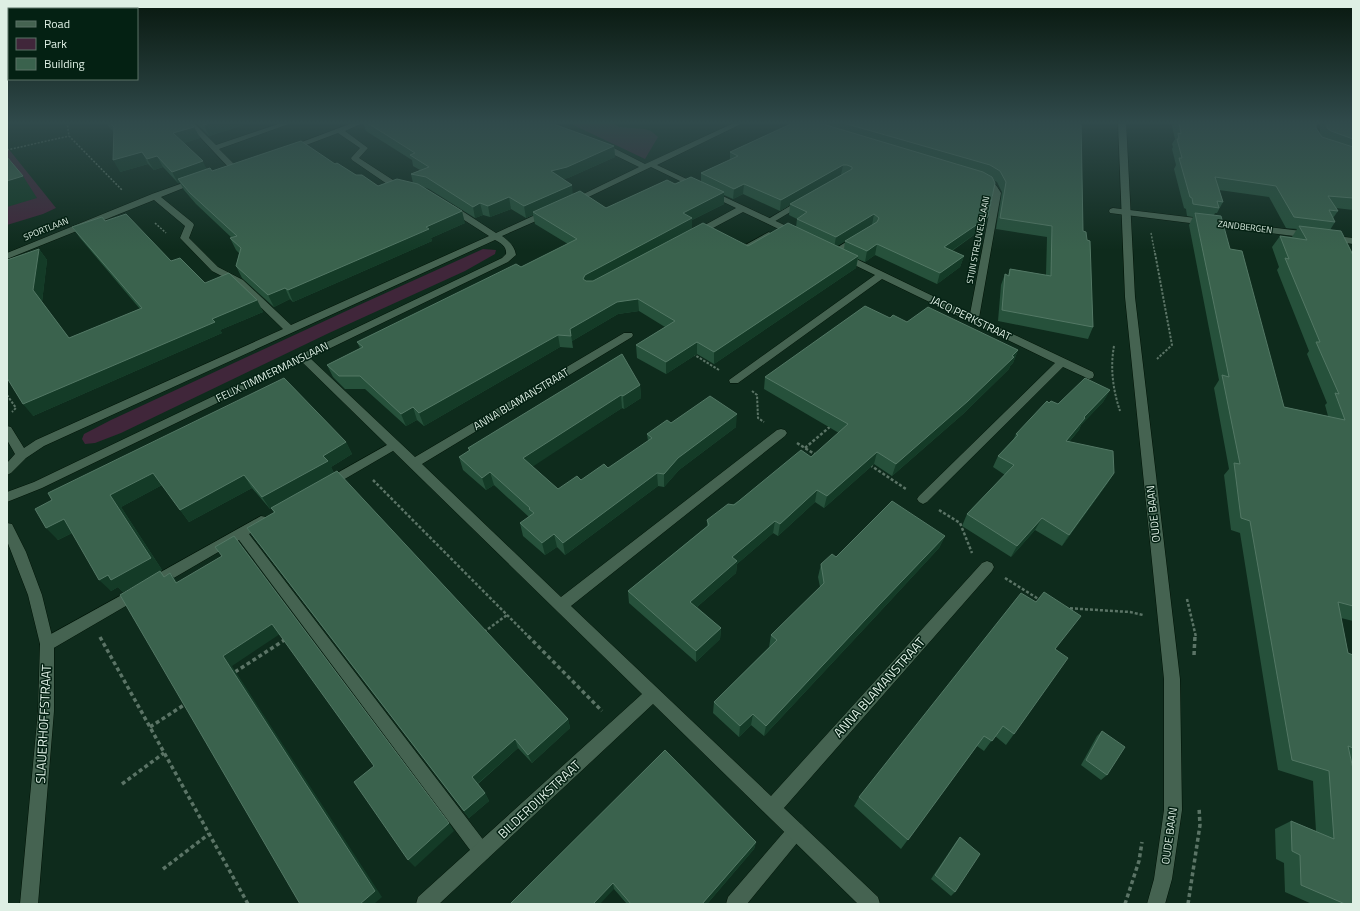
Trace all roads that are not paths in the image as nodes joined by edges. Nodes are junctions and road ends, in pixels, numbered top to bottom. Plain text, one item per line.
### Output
1 (231, 165) edge
2 (365, 165) edge
3 (646, 165) edge
4 (652, 165) edge
5 (1121, 165) edge
6 (649, 166) junction
7 (234, 168) edge
8 (701, 177) edge
9 (976, 177) edge
10 (206, 178) edge
11 (689, 183) junction
12 (412, 189) edge
13 (155, 196) junction
14 (810, 198) edge
15 (444, 204) edge
16 (743, 208) junction
17 (1119, 212) junction
18 (769, 221) junction
19 (782, 227) junction
20 (865, 233) edge
21 (496, 236) junction
22 (803, 237) edge
23 (688, 238) edge
24 (1353, 241) edge
25 (744, 248) edge
26 (7, 256) edge
27 (881, 275) junction
28 (974, 319) junction
29 (290, 330) junction
30 (628, 335) dead end
31 (303, 357) junction
32 (1062, 362) junction
33 (1089, 374) dead end
34 (734, 380) road end
35 (7, 430) edge
36 (781, 433) road end
37 (394, 445) junction
38 (22, 455) junction
39 (413, 464) junction
40 (7, 470) edge
41 (317, 490) edge
42 (7, 497) edge
43 (923, 499) road end
44 (276, 513) edge
45 (7, 528) edge
46 (241, 533) junction
47 (987, 567) road end
48 (561, 605) junction
49 (47, 644) junction
50 (653, 694) junction
51 (772, 808) junction
52 (796, 831) junction
53 (482, 852) junction
54 (29, 904) edge
55 (425, 904) edge
56 (735, 904) edge
57 (872, 904) edge
58 (1156, 904) edge

1 - 7 street
2 - 12 street
3 - 6 street
4 - 6 street
5 - 17 street, OUDE BAAN
6 - 11 street
6 - 21 street
8 - 11 street
9 - 28 street, STIJN STREUVELSLAAN
10 - 13 street, SPORTLAAN
11 - 16 street
13 - 26 street, SPORTLAAN
13 - 29 street
14 - 18 street
15 - 21 street
16 - 18 street
16 - 23 street
17 - 24 street, ZANDBERGEN
17 - 58 street, OUDE BAAN
18 - 19 street
19 - 22 street
19 - 25 street
20 - 27 street, JACQ PERKSTRAAT
21 - 29 street
21 - 31 street, FELIX TIMMERMANSLAAN
27 - 28 street, JACQ PERKSTRAAT
27 - 34 street
28 - 32 street, JACQ PERKSTRAAT
29 - 38 street
30 - 39 street, ANNA BLAMANSTRAAT
31 - 37 street
31 - 42 street, FELIX TIMMERMANSLAAN
32 - 33 street, JACQ PERKSTRAAT
32 - 43 street
35 - 38 street
36 - 48 street
37 - 39 street
37 - 41 street
38 - 40 street
39 - 48 street
44 - 46 street
45 - 49 street, SLAUERHOFFSTRAAT
46 - 49 street
46 - 53 street
47 - 51 street, ANNA BLAMANSTRAAT
48 - 50 street
49 - 54 street, SLAUERHOFFSTRAAT
50 - 51 street
50 - 53 street, BILDERDIJKSTRAAT
51 - 52 street
52 - 56 street
52 - 57 street
53 - 55 street, BILDERDIJKSTRAAT

